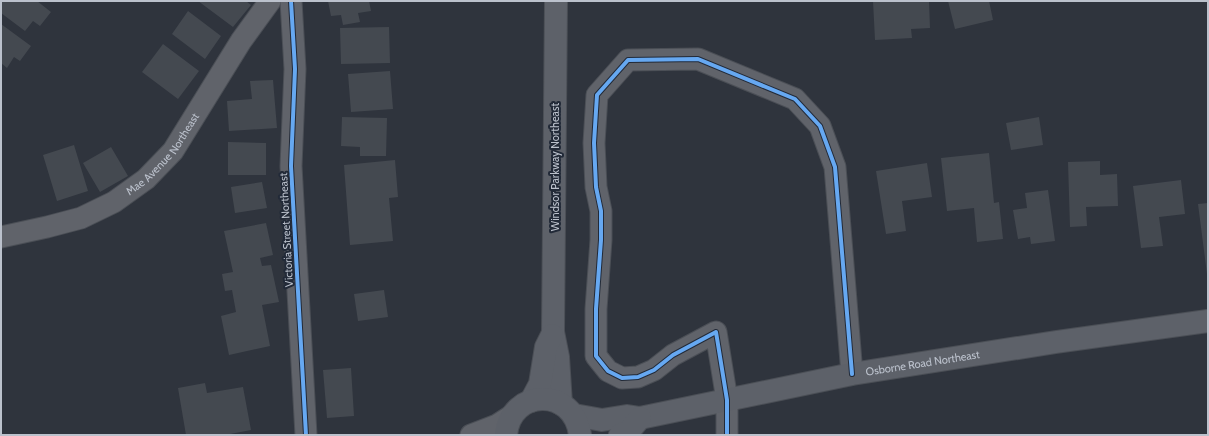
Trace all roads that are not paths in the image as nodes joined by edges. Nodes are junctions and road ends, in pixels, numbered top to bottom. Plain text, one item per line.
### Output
1 (270, 1) edge
2 (291, 1) edge
3 (556, 1) edge
4 (1, 237) edge
5 (1208, 321) edge
6 (554, 332) junction
7 (852, 374) junction
8 (727, 400) junction
9 (530, 401) junction
10 (572, 418) edge
11 (640, 418) junction
12 (509, 426) edge
13 (306, 435) edge
14 (471, 435) edge
15 (620, 435) edge
16 (727, 435) edge

1 - 4 street, Mae Avenue Northeast
2 - 13 street, Victoria Street Northeast
3 - 6 street, Windsor Parkway Northeast
5 - 7 street, Osborne Road Northeast
6 - 9 street, Windsor Parkway Northeast
6 - 10 street, Windsor Parkway Northeast
7 - 8 street, Osborne Road Northeast
7 - 8 street
8 - 11 street, Osborne Road Northeast
8 - 16 street
9 - 10 street, Osborne Road Northeast
9 - 12 street
10 - 11 street, Osborne Road Northeast
11 - 15 street
12 - 14 street

